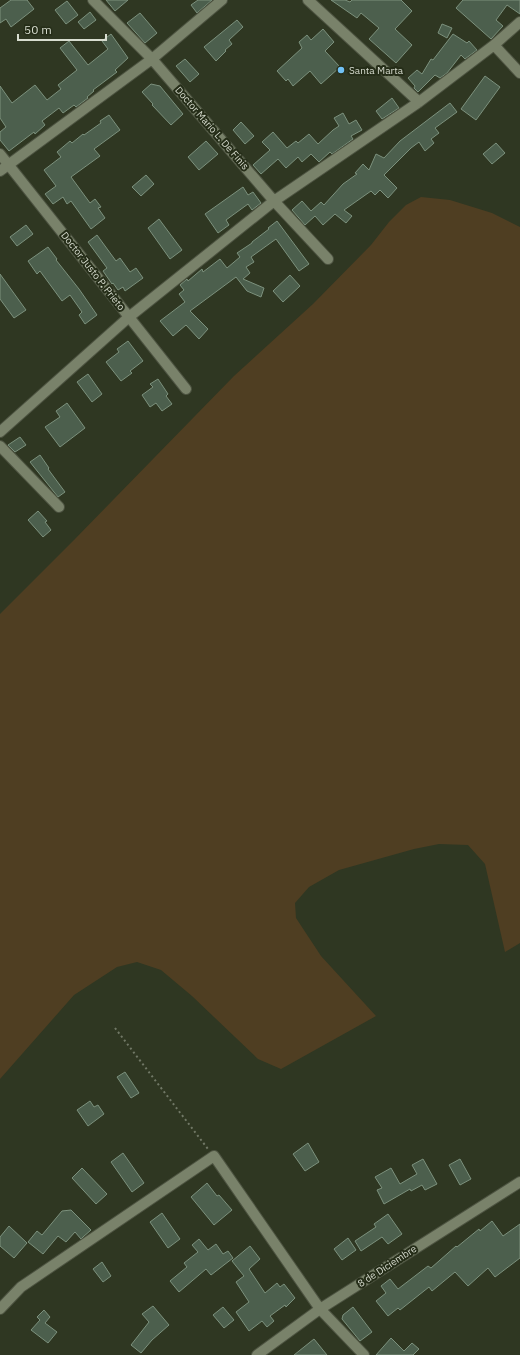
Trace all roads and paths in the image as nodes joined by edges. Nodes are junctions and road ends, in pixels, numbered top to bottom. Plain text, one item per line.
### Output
1 (93, 0) edge
2 (222, 0) edge
3 (308, 0) edge
4 (520, 22) edge
5 (494, 45) junction
6 (152, 59) junction
7 (520, 73) edge
8 (420, 102) junction
9 (0, 154) edge
10 (10, 165) junction
11 (0, 171) edge
12 (274, 201) junction
13 (328, 259) dead end
14 (129, 317) junction
15 (186, 389) dead end
16 (0, 432) edge
17 (0, 446) edge
18 (59, 507) dead end
19 (115, 1028) dead end
20 (214, 1156) junction
21 (520, 1182) edge
22 (0, 1309) edge
23 (320, 1309) junction
24 (257, 1355) edge
25 (364, 1355) edge

1 - 6 street, Doctor Mario L. De Finis
2 - 6 street
3 - 8 street
4 - 5 street
5 - 7 street
5 - 8 street
6 - 10 street
6 - 12 street, Doctor Mario L. De Finis
8 - 12 street
9 - 10 street, Doctor Justo P. Prieto
10 - 11 street
10 - 14 street, Doctor Justo P. Prieto
12 - 13 street, Doctor Mario L. De Finis
12 - 14 street
14 - 15 street, Doctor Justo P. Prieto
14 - 16 street
17 - 18 street
19 - 20 path
20 - 22 street
20 - 23 street
21 - 23 street, 8 de Diciembre
23 - 24 street, 8 de Diciembre
23 - 25 street

